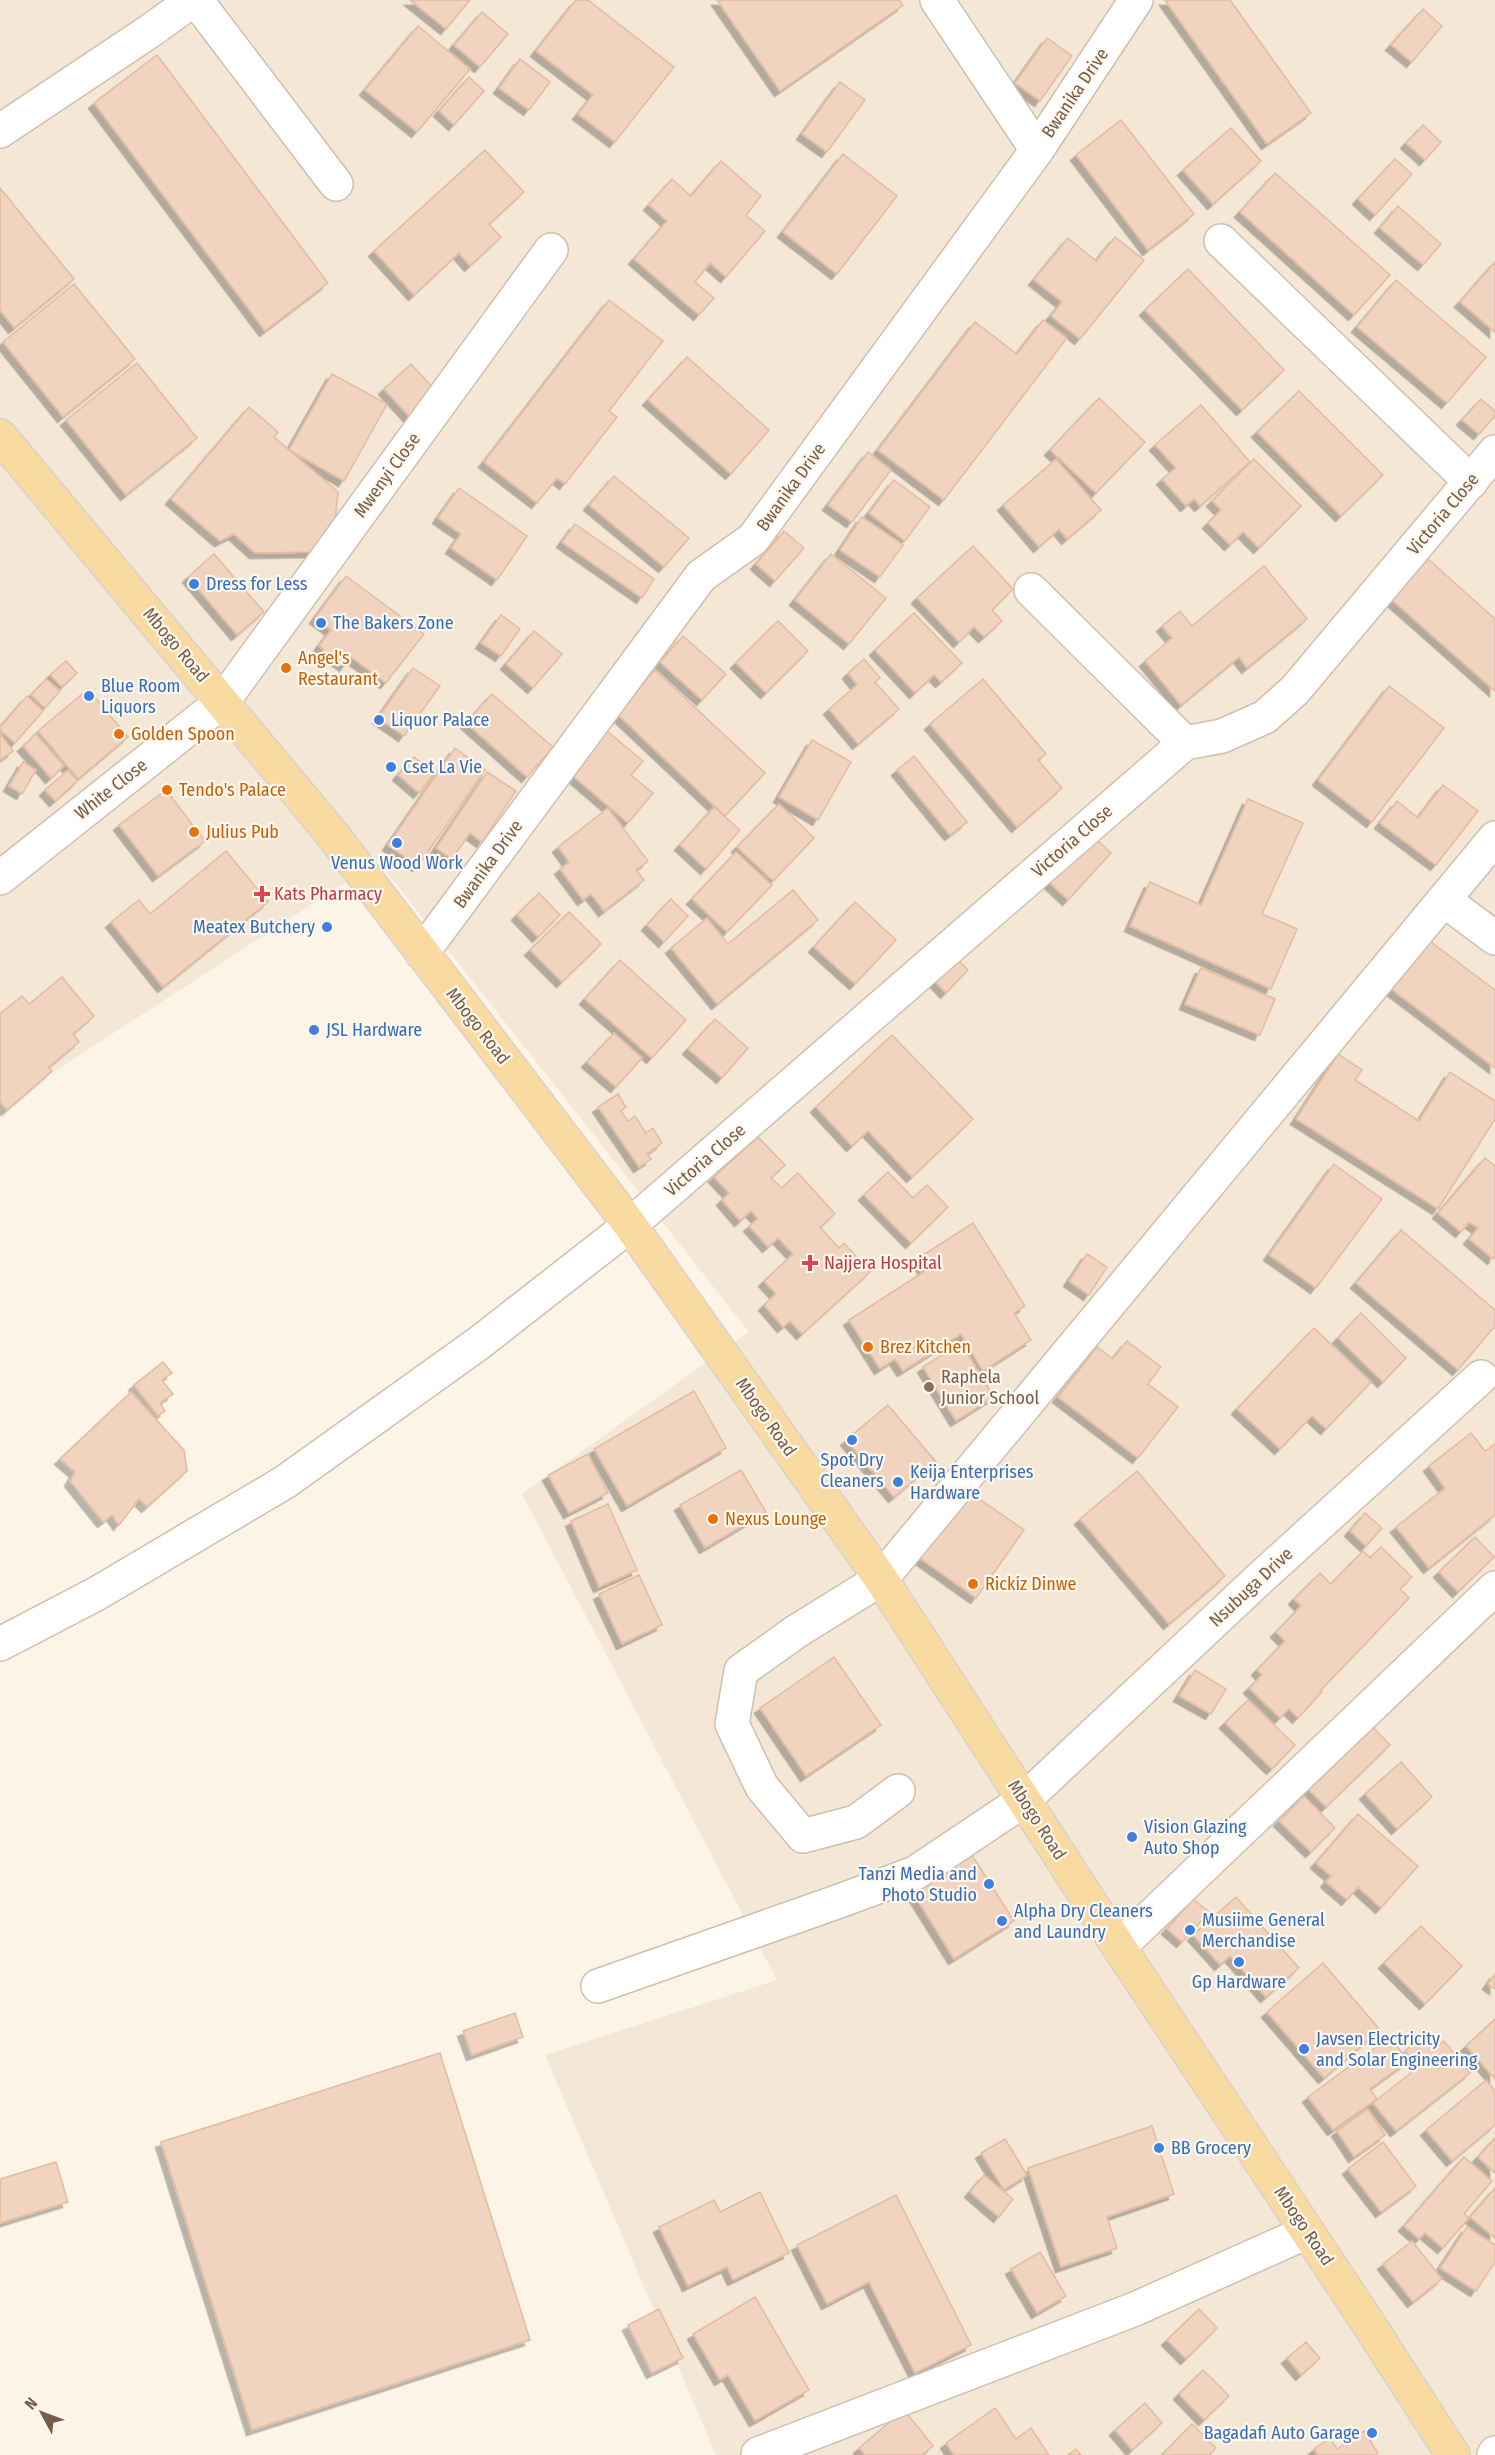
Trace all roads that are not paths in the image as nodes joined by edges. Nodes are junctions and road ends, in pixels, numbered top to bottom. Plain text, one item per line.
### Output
1 (194, 0) edge
2 (937, 0) edge
3 (1136, 0) edge
4 (0, 131) edge
5 (1037, 150) junction
6 (336, 184) dead end
7 (1221, 241) dead end
8 (551, 249) dead end
9 (0, 436) edge
10 (1495, 452) edge
11 (1471, 482) junction
12 (1030, 590) dead end
13 (223, 701) junction
14 (1185, 743) junction
15 (1495, 838) edge
16 (0, 878) edge
17 (1444, 900) junction
18 (1495, 938) edge
19 (422, 953) junction
20 (630, 1225) junction
21 (1481, 1377) dead end
22 (881, 1579) junction
23 (1495, 1588) edge
24 (0, 1644) edge
25 (898, 1791) dead end
26 (1024, 1800) junction
27 (1119, 1947) junction
28 (598, 1986) dead end
29 (1307, 2232) junction
30 (758, 2454) edge
31 (1453, 2455) edge

1 - 4 street
1 - 6 street
2 - 5 street
3 - 5 street, Bwanika Drive
5 - 19 street, Bwanika Drive
7 - 11 street
8 - 13 street, Mwenyi Close
9 - 13 main road, Mbogo Road
10 - 11 street, Victoria Close
11 - 14 street, Victoria Close
12 - 14 street
13 - 16 street, White Close
13 - 19 main road, Mbogo Road
14 - 20 street, Victoria Close
15 - 17 street
17 - 18 street
17 - 22 street
19 - 20 main road, Mbogo Road
20 - 22 main road, Mbogo Road
20 - 24 street, Victoria Close
21 - 26 street, Nsubuga Drive
22 - 25 street
22 - 26 main road, Mbogo Road
23 - 27 street
26 - 27 main road, Mbogo Road
26 - 28 street, Nsubuga Drive
27 - 29 main road, Mbogo Road
29 - 30 street
29 - 31 main road, Mbogo Road

